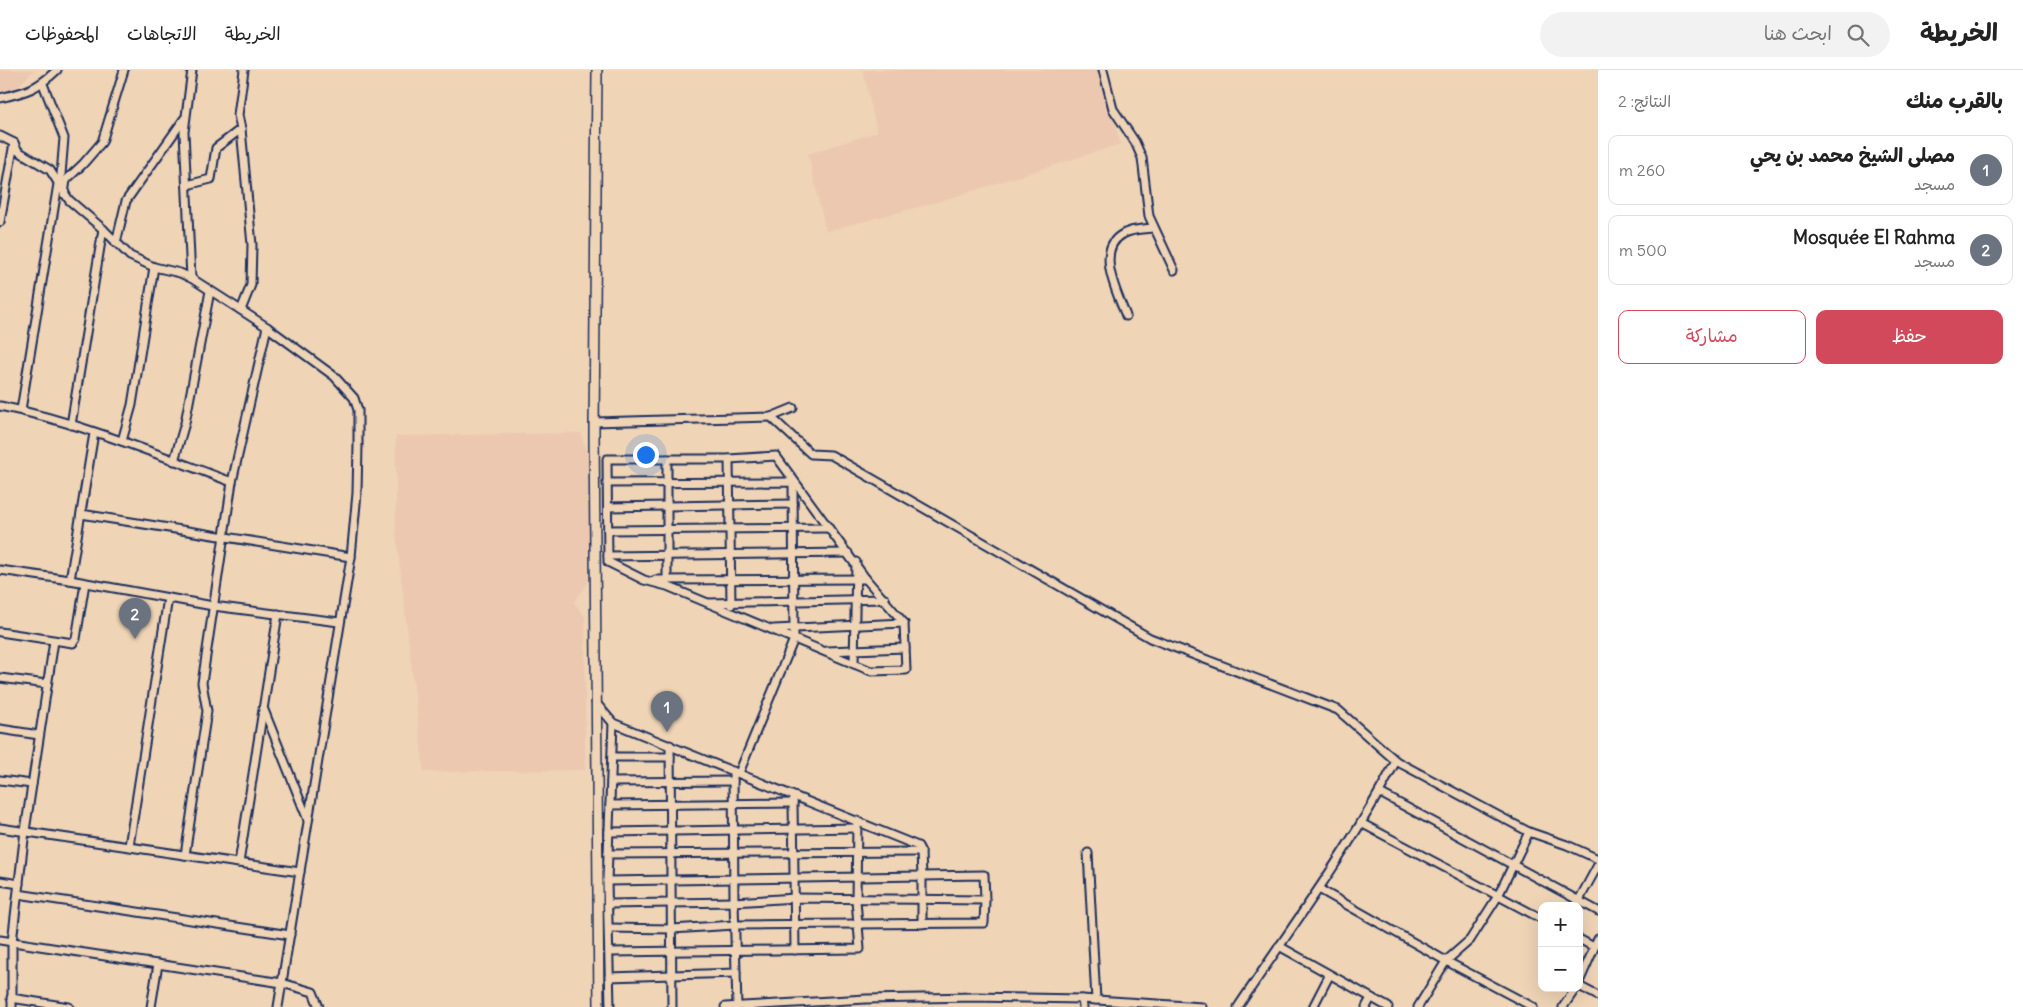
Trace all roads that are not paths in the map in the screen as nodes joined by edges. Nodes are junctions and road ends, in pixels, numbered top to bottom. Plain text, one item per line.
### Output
1 (57, 70) edge
2 (124, 70) edge
3 (192, 70) edge
4 (244, 70) edge
5 (597, 70) edge
6 (1103, 70) edge
7 (43, 84) junction
8 (0, 98) edge
9 (185, 117) junction
10 (242, 128) junction
11 (0, 136) edge
12 (14, 143) junction
13 (186, 185) junction
14 (61, 189) junction
15 (0, 222) edge
16 (1153, 228) junction
17 (103, 229) junction
18 (116, 244) junction
19 (154, 267) junction
20 (1174, 270) dead end
21 (191, 278) junction
22 (210, 291) junction
23 (240, 310) junction
24 (1126, 316) dead end
25 (267, 327) junction
26 (0, 406) edge
27 (793, 408) dead end
28 (21, 410) junction
29 (770, 417) junction
30 (594, 422) junction
31 (71, 425) junction
32 (94, 433) junction
33 (122, 441) junction
34 (666, 459) junction
35 (729, 459) junction
36 (174, 461) junction
37 (232, 482) junction
38 (793, 482) junction
39 (607, 483) junction
40 (667, 483) junction
41 (729, 483) junction
42 (793, 504) junction
43 (730, 505) junction
44 (667, 506) junction
45 (608, 507) junction
46 (80, 514) junction
47 (828, 528) junction
48 (730, 529) junction
49 (793, 529) junction
50 (608, 530) junction
51 (667, 530) junction
52 (224, 537) junction
53 (793, 553) junction
54 (848, 553) junction
55 (730, 554) junction
56 (667, 555) junction
57 (608, 556) junction
58 (350, 557) junction
59 (856, 562) junction
60 (0, 570) edge
61 (793, 579) junction
62 (855, 579) junction
63 (866, 579) junction
64 (70, 580) junction
65 (730, 580) junction
66 (85, 583) junction
67 (666, 583) junction
68 (168, 598) junction
69 (855, 599) junction
70 (885, 599) junction
71 (794, 601) junction
72 (730, 602) junction
73 (706, 603) junction
74 (213, 606) junction
75 (731, 612) junction
76 (278, 614) junction
77 (339, 622) junction
78 (904, 623) junction
79 (854, 625) junction
80 (794, 628) junction
81 (771, 629) junction
82 (0, 632) edge
83 (794, 638) junction
84 (54, 641) junction
85 (905, 648) junction
86 (854, 650) junction
87 (824, 651) junction
88 (854, 664) junction
89 (0, 678) edge
90 (47, 684) junction
91 (596, 703) junction
92 (264, 708) junction
93 (613, 723) junction
94 (0, 729) edge
95 (39, 735) junction
96 (670, 746) junction
97 (612, 757) junction
98 (670, 757) junction
99 (1396, 761) junction
100 (736, 772) junction
101 (0, 780) edge
102 (670, 781) junction
103 (733, 781) junction
104 (611, 782) junction
105 (32, 784) junction
106 (1380, 793) junction
107 (793, 795) junction
108 (793, 803) junction
109 (733, 804) junction
110 (671, 805) junction
111 (610, 806) junction
112 (308, 821) junction
113 (1361, 823) junction
114 (857, 824) junction
115 (0, 828) edge
116 (794, 829) junction
117 (733, 830) junction
118 (25, 831) junction
119 (671, 831) junction
120 (609, 832) junction
121 (1529, 832) junction
122 (129, 846) junction
123 (858, 852) junction
124 (921, 852) junction
125 (733, 853) junction
126 (794, 853) junction
127 (1088, 853) dead end
128 (185, 854) junction
129 (608, 854) junction
130 (671, 854) junction
131 (1598, 859) edge
132 (239, 862) junction
133 (1598, 865) edge
134 (1513, 866) junction
135 (300, 872) junction
136 (922, 876) junction
137 (857, 877) junction
138 (795, 878) junction
139 (734, 879) junction
140 (607, 880) junction
141 (672, 880) junction
142 (0, 881) edge
143 (19, 884) junction
144 (1319, 889) junction
145 (18, 894) junction
146 (1498, 896) junction
147 (795, 898) junction
148 (856, 900) junction
149 (984, 900) junction
150 (1579, 900) junction
151 (921, 901) junction
152 (734, 902) junction
153 (672, 903) junction
154 (608, 904) junction
155 (1598, 910) edge
156 (1538, 918) edge
157 (795, 924) junction
158 (858, 924) junction
159 (922, 924) junction
160 (734, 925) junction
161 (609, 928) junction
162 (672, 929) junction
163 (290, 935) junction
164 (1598, 939) edge
165 (0, 940) edge
166 (12, 942) junction
167 (1583, 942) edge
168 (1279, 946) junction
169 (1594, 947) junction
170 (735, 950) junction
171 (795, 950) junction
172 (672, 951) junction
173 (609, 952) junction
174 (1446, 961) junction
175 (158, 964) junction
176 (736, 973) junction
177 (1583, 973) edge
178 (672, 975) junction
179 (1329, 976) junction
180 (610, 977) junction
181 (282, 983) junction
182 (1583, 988) edge
183 (1573, 992) edge
184 (1598, 996) edge
185 (11, 998) junction
186 (1371, 998) junction
187 (1082, 999) junction
188 (1096, 1000) junction
189 (12, 1007) edge
190 (69, 1007) edge
191 (151, 1007) edge
192 (278, 1007) edge
193 (319, 1007) edge
194 (599, 1007) edge
195 (610, 1007) edge
196 (672, 1007) edge
197 (725, 1007) edge
198 (737, 1007) edge
199 (1082, 1007) edge
200 (1202, 1007) edge
201 (1238, 1007) edge
202 (1312, 1007) edge
203 (1366, 1007) edge
204 (1388, 1007) edge
205 (1418, 1007) edge
206 (1533, 1007) edge
207 (1563, 1007) edge

1 - 7 street
2 - 14 street
3 - 9 street
4 - 10 street
5 - 30 street
6 - 16 street
7 - 8 street
7 - 14 street
9 - 13 street
9 - 18 street
10 - 13 street
10 - 23 street
11 - 12 street
12 - 14 street
12 - 15 street
13 - 21 street
14 - 17 street
14 - 28 street
16 - 20 street
16 - 24 street
17 - 18 street
17 - 31 street
18 - 19 street
19 - 21 street
19 - 33 street
21 - 22 street
22 - 23 street
22 - 36 street
23 - 25 street
25 - 37 street
25 - 58 street
26 - 28 street
27 - 29 street
28 - 31 street
29 - 30 street
29 - 99 street
30 - 91 street
31 - 32 street
32 - 33 street
32 - 46 street
33 - 36 street
34 - 35 street
34 - 39 street
34 - 40 street
35 - 38 street
35 - 41 street
36 - 37 street
37 - 52 street
38 - 41 street
38 - 42 street
38 - 47 street
39 - 40 street
39 - 45 street
40 - 41 street
40 - 44 street
41 - 43 street
42 - 43 street
42 - 49 street
43 - 44 street
43 - 48 street
44 - 45 street
44 - 51 street
45 - 50 street
46 - 52 street
46 - 64 street
47 - 49 street
47 - 54 street
48 - 49 street
48 - 51 street
48 - 55 street
49 - 53 street
50 - 51 street
50 - 57 street
51 - 56 street
52 - 58 street
52 - 74 street
53 - 54 street
53 - 55 street
53 - 61 street
54 - 59 street
55 - 56 street
55 - 65 street
56 - 57 street
56 - 67 street
57 - 67 street
58 - 77 street
59 - 62 street
59 - 63 street
60 - 64 street
61 - 62 street
61 - 65 street
61 - 71 street
62 - 63 street
62 - 69 street
63 - 70 street
64 - 66 street
65 - 67 street
65 - 72 street
66 - 68 street
66 - 84 street
67 - 73 street
68 - 74 street
68 - 122 street
69 - 70 street
69 - 71 street
69 - 79 street
70 - 78 street
71 - 72 street
71 - 80 street
72 - 73 street
72 - 75 street
73 - 75 street
74 - 76 street
74 - 128 street
75 - 81 street
76 - 77 street
76 - 92 street
77 - 112 street
78 - 79 street
78 - 85 street
79 - 80 street
79 - 86 street
80 - 81 street
80 - 83 street
81 - 83 street
82 - 84 street
83 - 87 street
83 - 100 street
84 - 90 street
85 - 86 street
85 - 88 street
86 - 87 street
86 - 88 street
87 - 88 street
89 - 90 street
90 - 95 street
91 - 93 street
91 - 194 street
92 - 112 street
92 - 132 street
93 - 96 street
93 - 97 street
94 - 95 street
95 - 105 street
96 - 98 street
96 - 100 street
97 - 98 street
97 - 104 street
98 - 102 street
99 - 106 street
99 - 121 street
100 - 103 street
100 - 107 street
101 - 105 street
102 - 103 street
102 - 104 street
102 - 110 street
103 - 109 street
104 - 111 street
105 - 118 street
106 - 113 street
106 - 134 street
107 - 108 street
107 - 114 street
108 - 109 street
108 - 116 street
109 - 110 street
109 - 117 street
110 - 111 street
110 - 119 street
111 - 120 street
112 - 135 street
113 - 144 street
113 - 146 street
114 - 116 street
114 - 123 street
114 - 124 street
115 - 118 street
116 - 117 street
116 - 126 street
117 - 119 street
117 - 125 street
118 - 122 street
118 - 143 street
119 - 120 street
119 - 130 street
120 - 129 street
121 - 131 street
121 - 134 street
122 - 128 street
123 - 124 street
123 - 126 street
123 - 137 street
124 - 136 street
125 - 126 street
125 - 130 street
125 - 139 street
126 - 138 street
127 - 188 street
128 - 132 street
129 - 130 street
129 - 140 street
130 - 141 street
132 - 135 street
133 - 150 street
134 - 146 street
134 - 150 street
135 - 163 street
136 - 137 street
136 - 149 street
136 - 151 street
137 - 138 street
137 - 148 street
138 - 139 street
138 - 147 street
139 - 141 street
139 - 152 street
140 - 141 street
140 - 154 street
141 - 153 street
142 - 143 street
143 - 145 street
144 - 168 street
144 - 174 street
145 - 163 street
145 - 166 street
146 - 156 street
146 - 174 street
147 - 148 street
147 - 152 street
147 - 157 street
148 - 151 street
148 - 158 street
149 - 151 street
149 - 159 street
150 - 155 street
151 - 159 street
152 - 153 street
152 - 160 street
153 - 154 street
153 - 162 street
154 - 161 street
157 - 158 street
157 - 160 street
157 - 171 street
158 - 159 street
158 - 171 street
160 - 162 street
160 - 170 street
161 - 162 street
161 - 173 street
162 - 172 street
163 - 181 street
164 - 169 street
165 - 166 street
166 - 175 street
166 - 185 street
167 - 169 street
168 - 179 street
168 - 201 street
169 - 177 street
170 - 171 street
170 - 172 street
170 - 176 street
172 - 173 street
172 - 178 street
173 - 180 street
174 - 205 street
174 - 206 street
175 - 181 street
175 - 191 street
176 - 178 street
176 - 198 street
178 - 180 street
178 - 196 street
179 - 186 street
179 - 202 street
180 - 195 street
181 - 192 street
181 - 193 street
182 - 184 street
183 - 207 street
185 - 189 street
185 - 190 street
186 - 203 street
186 - 204 street
187 - 188 street
187 - 198 street
187 - 199 street
188 - 200 street
197 - 198 street

